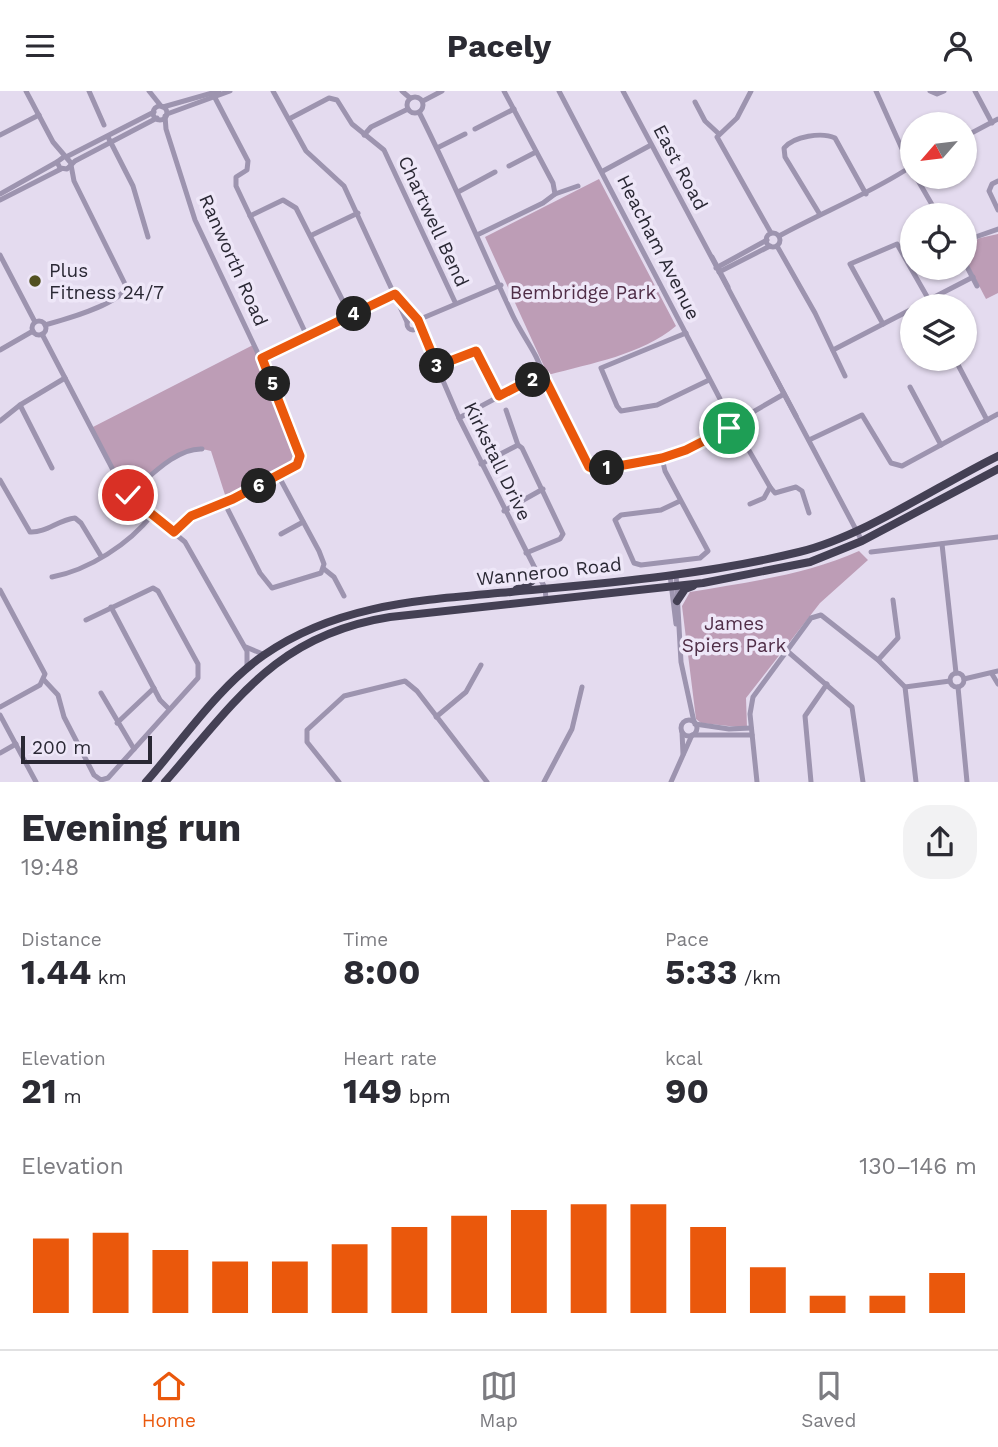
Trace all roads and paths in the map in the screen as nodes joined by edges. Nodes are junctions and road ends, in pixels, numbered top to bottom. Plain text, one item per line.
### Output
1 (26, 91) edge
2 (89, 91) edge
3 (230, 91) edge
4 (273, 91) edge
5 (402, 91) edge
6 (442, 91) edge
7 (504, 91) edge
8 (559, 91) edge
9 (623, 91) edge
10 (751, 91) edge
11 (876, 91) edge
12 (930, 91) edge
13 (944, 91) edge
14 (975, 91) edge
15 (150, 94) edge
16 (216, 94) edge
17 (410, 98) junction
18 (423, 101) junction
19 (695, 102) dead end
20 (162, 106) junction
21 (408, 109) junction
22 (514, 109) junction
23 (419, 112) junction
24 (39, 115) junction
25 (156, 115) junction
26 (166, 115) junction
27 (289, 119) junction
28 (995, 121) edge
29 (104, 125) dead end
30 (166, 129) junction
31 (475, 129) dead end
32 (977, 130) edge
33 (465, 134) dead end
34 (719, 134) junction
35 (0, 135) edge
36 (365, 135) junction
37 (109, 139) junction
38 (900, 141) edge
39 (53, 142) junction
40 (651, 145) junction
41 (437, 148) junction
42 (536, 152) junction
43 (69, 160) junction
44 (57, 161) junction
45 (509, 166) dead end
46 (63, 170) junction
47 (603, 171) junction
48 (495, 172) dead end
49 (900, 173) edge
50 (75, 181) junction
51 (998, 181) edge
52 (578, 185) dead end
53 (458, 192) junction
54 (0, 194) edge
55 (555, 194) junction
56 (866, 194) junction
57 (0, 200) edge
58 (998, 209) edge
59 (358, 213) junction
60 (819, 213) junction
61 (250, 216) junction
62 (998, 229) edge
63 (771, 233) junction
64 (312, 235) junction
65 (478, 236) junction
66 (779, 236) junction
67 (977, 236) edge
68 (148, 237) dead end
69 (771, 244) junction
70 (0, 255) edge
71 (719, 269) junction
72 (967, 280) edge
73 (974, 280) edge
74 (501, 285) junction
75 (977, 286) dead end
76 (395, 294) junction
77 (926, 294) edge
78 (940, 294) edge
79 (455, 302) junction
80 (402, 306) junction
81 (900, 315) edge
82 (350, 316) junction
83 (417, 321) junction
84 (35, 322) junction
85 (407, 322) junction
86 (883, 324) junction
87 (45, 325) junction
88 (413, 330) junction
89 (33, 331) junction
90 (686, 333) junction
91 (42, 334) junction
92 (306, 336) junction
93 (425, 344) junction
94 (0, 350) edge
95 (833, 350) junction
96 (262, 358) junction
97 (437, 366) junction
98 (961, 371) edge
99 (845, 376) dead end
100 (65, 377) junction
101 (544, 377) junction
102 (709, 380) junction
103 (910, 387) dead end
104 (784, 394) junction
105 (499, 396) junction
106 (20, 404) junction
107 (506, 410) dead end
108 (998, 414) edge
109 (459, 418) junction
110 (730, 418) junction
111 (738, 420) junction
112 (988, 420) junction
113 (0, 421) edge
114 (728, 426) junction
115 (736, 428) junction
116 (809, 440) junction
117 (518, 445) junction
118 (941, 445) junction
119 (202, 449) dead end
120 (998, 456) edge
121 (662, 458) junction
122 (481, 464) junction
123 (52, 468) dead end
124 (998, 468) edge
125 (278, 475) junction
126 (954, 478) junction
127 (0, 480) edge
128 (770, 487) junction
129 (543, 489) junction
130 (128, 495) junction
131 (224, 502) junction
132 (680, 502) junction
133 (750, 504) dead end
134 (504, 510) junction
135 (809, 513) dead end
136 (152, 515) junction
137 (303, 522) junction
138 (856, 530) junction
139 (174, 532) junction
140 (281, 534) dead end
141 (998, 537) edge
142 (862, 541) junction
143 (942, 544) junction
144 (871, 552) dead end
145 (526, 553) junction
146 (101, 556) junction
147 (324, 569) junction
148 (673, 574) junction
149 (533, 576) junction
150 (52, 577) dead end
151 (703, 583) junction
152 (673, 586) junction
153 (541, 588) junction
154 (655, 588) junction
155 (0, 590) edge
156 (512, 591) junction
157 (344, 596) dead end
158 (543, 600) junction
159 (675, 600) junction
160 (893, 600) dead end
161 (111, 607) junction
162 (86, 620) dead end
163 (246, 647) junction
164 (786, 650) junction
165 (265, 655) junction
166 (878, 660) junction
167 (481, 665) dead end
168 (244, 672) junction
169 (995, 672) edge
170 (956, 673) junction
171 (964, 679) junction
172 (44, 680) junction
173 (950, 681) junction
174 (827, 684) junction
175 (998, 684) edge
176 (582, 687) dead end
177 (905, 687) junction
178 (958, 687) junction
179 (154, 688) junction
180 (101, 693) dead end
181 (689, 705) junction
182 (0, 707) edge
183 (169, 709) junction
184 (0, 715) edge
185 (436, 717) junction
186 (683, 722) junction
187 (117, 723) junction
188 (695, 723) junction
189 (752, 731) junction
190 (682, 732) junction
191 (693, 735) junction
192 (16, 744) junction
193 (134, 749) junction
194 (0, 753) edge
195 (683, 754) junction
196 (149, 781) edge
197 (36, 782) edge
198 (165, 782) edge
199 (339, 782) edge
200 (487, 782) edge
201 (544, 782) edge
202 (671, 782) edge
203 (757, 782) edge
204 (811, 782) edge
205 (863, 782) edge
206 (916, 782) edge
207 (967, 782) edge

1 - 24 street
2 - 29 street
3 - 16 street
4 - 27 street, Kirkstall Drive
5 - 17 street
6 - 18 street
7 - 22 street
8 - 47 street, Heacham Avenue
9 - 40 street, East Road
10 - 34 street
11 - 38 street
12 - 13 street
14 - 28 street
15 - 20 street
15 - 25 street
16 - 20 street
16 - 26 street
16 - 61 street
17 - 18 street
17 - 21 street
18 - 23 street
19 - 34 street
20 - 25 street
20 - 26 street
21 - 23 street
21 - 36 street
22 - 31 street
22 - 42 street
23 - 41 street
24 - 35 street
24 - 39 street
25 - 26 street
25 - 30 street, Ranworth Road
25 - 37 street
26 - 30 street, Ranworth Road
27 - 36 street, Chartwell Bend
27 - 59 street, Kirkstall Drive
28 - 32 street
30 - 96 street, Ranworth Road
33 - 41 street
34 - 63 street
36 - 79 street, Chartwell Bend
37 - 43 street
37 - 68 street
39 - 43 street
39 - 44 street
40 - 47 street
40 - 71 street, East Road
41 - 53 street
42 - 45 street
42 - 55 street
43 - 44 street
43 - 46 street
43 - 50 street
44 - 46 street
44 - 54 street
46 - 50 street
46 - 57 street
47 - 90 street, Heacham Avenue
48 - 53 street
49 - 56 street
50 - 87 street
51 - 58 street
52 - 55 street
53 - 65 street
55 - 65 street
56 - 60 street
56 - 60 street
59 - 64 street
59 - 76 street, Kirkstall Drive
60 - 66 street
61 - 64 street
61 - 92 street
62 - 67 street
63 - 66 street
63 - 69 street
64 - 82 street
65 - 74 street
66 - 69 street
69 - 71 street
69 - 95 street
70 - 84 street
71 - 104 street, East Road
72 - 78 street
73 - 75 street
74 - 79 street
74 - 101 street
76 - 80 street, Kirkstall Drive
76 - 82 street
77 - 86 street
79 - 83 street
80 - 83 street, Kirkstall Drive
80 - 85 street, Kirkstall Drive
81 - 86 street
82 - 92 street
83 - 85 street
83 - 88 street
83 - 93 street, Kirkstall Drive
84 - 87 street
84 - 89 street
85 - 88 street, Kirkstall Drive
86 - 95 street
87 - 91 street
88 - 93 street, Kirkstall Drive
89 - 91 street
89 - 94 street
90 - 102 street, Heacham Avenue
90 - 102 street
91 - 100 street
92 - 96 street
93 - 97 street, Kirkstall Drive
95 - 99 street
96 - 125 street, Ranworth Road
97 - 105 street
97 - 109 street, Kirkstall Drive
98 - 112 street
100 - 106 street
100 - 130 street
101 - 105 street
101 - 121 street
102 - 110 street, Heacham Avenue
103 - 118 street
104 - 111 street
104 - 116 street, East Road
105 - 109 street
106 - 113 street
106 - 123 street
107 - 117 street
108 - 112 street
109 - 122 street, Kirkstall Drive
110 - 111 street
110 - 114 street
111 - 115 street
112 - 118 street
114 - 115 street
114 - 121 street
115 - 128 street
116 - 118 street
116 - 138 street, East Road
117 - 122 street
117 - 129 street
119 - 130 street
120 - 126 highway, Wanneroo Road
121 - 132 street
122 - 134 street, Kirkstall Drive
124 - 126 highway
124 - 142 highway, Wanneroo Road
125 - 131 street, Ranworth Road
125 - 137 street
126 - 138 highway, Wanneroo Road
127 - 146 street
128 - 133 street
128 - 135 street
129 - 134 street
129 - 145 street
130 - 136 street
131 - 139 street, Ranworth Road
131 - 147 street
132 - 132 street
134 - 145 street, Kirkstall Drive
136 - 139 street
136 - 146 street
137 - 140 street
137 - 147 street
138 - 142 street, East Road
138 - 148 highway, Wanneroo Road
139 - 163 street
141 - 143 street
142 - 151 highway, Wanneroo Road
143 - 144 street
143 - 170 street
145 - 149 street, Kirkstall Drive
145 - 153 street, Kirkstall Drive
146 - 150 street
147 - 157 street
148 - 152 street
148 - 153 highway, Wanneroo Road
149 - 153 street, Kirkstall Drive
149 - 156 highway
151 - 152 highway, Wanneroo Road
151 - 159 highway
152 - 154 highway, Wanneroo Road
152 - 159 street
153 - 156 highway, Wanneroo Road
153 - 158 street, Kirkstall Drive
154 - 158 highway, Wanneroo Road
154 - 159 highway
155 - 172 street
156 - 165 highway, Wanneroo Road
158 - 198 highway, Wanneroo Road
159 - 181 street
160 - 166 street
161 - 162 street
161 - 179 street
161 - 183 street
163 - 165 street
163 - 168 street
164 - 166 street
164 - 174 street
164 - 189 street
165 - 168 highway, Wanneroo Road
166 - 177 street
167 - 185 street
168 - 196 highway, Wanneroo Road
169 - 171 street
169 - 175 street
170 - 171 street
170 - 173 street
171 - 178 street
172 - 182 street
172 - 193 street
173 - 177 street
173 - 178 street
174 - 204 street
174 - 205 street
176 - 201 street
177 - 206 street
178 - 207 street
179 - 183 street
179 - 187 street
180 - 187 street
181 - 186 street
181 - 188 street
183 - 193 street
184 - 192 street
185 - 199 street
185 - 200 street
186 - 188 street
186 - 190 street
187 - 193 street
188 - 189 street
188 - 191 street
189 - 191 street
189 - 203 street
190 - 191 street
190 - 195 street
191 - 195 street
192 - 194 street
192 - 197 street
195 - 202 street

